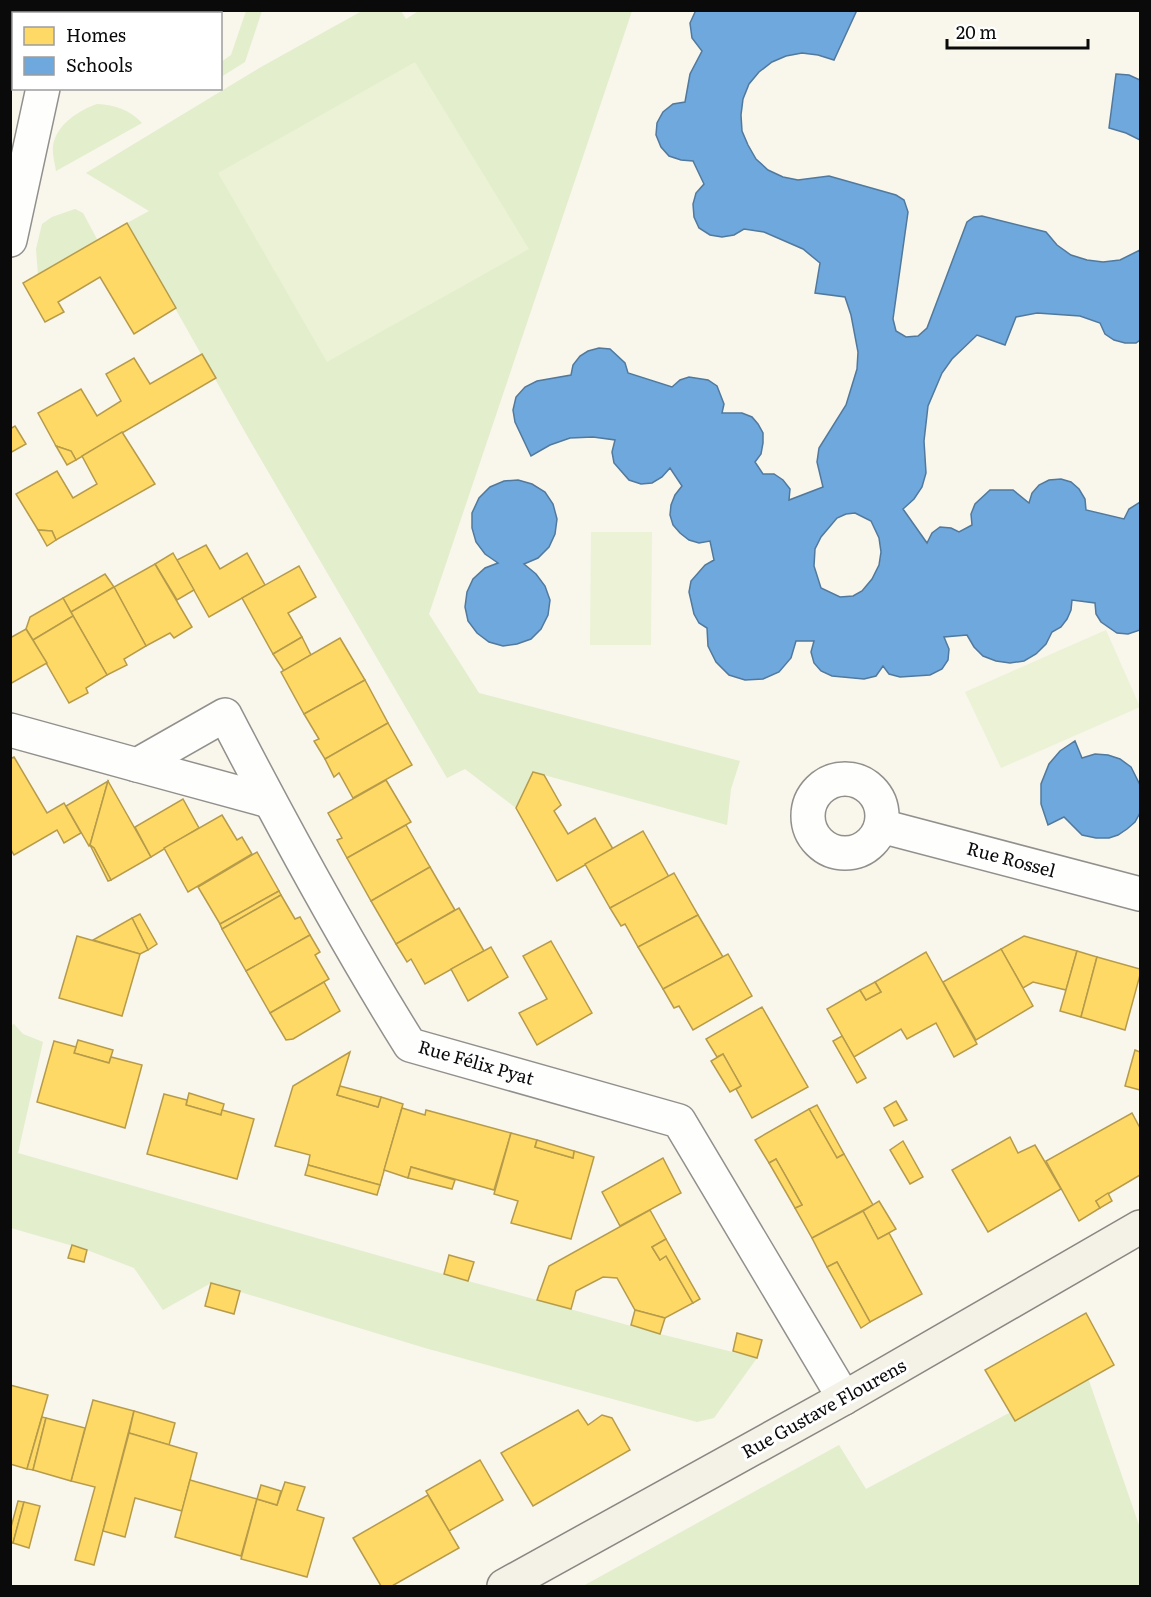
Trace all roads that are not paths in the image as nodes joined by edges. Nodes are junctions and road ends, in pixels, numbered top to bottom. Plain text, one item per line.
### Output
1 (43, 90) edge
2 (10, 240) edge
3 (10, 730) edge
4 (137, 765) junction
5 (269, 801) junction
6 (881, 826) dead end
7 (1140, 894) edge
8 (1140, 1227) edge
9 (844, 1398) junction
10 (504, 1587) edge

1 - 2 street
3 - 4 street
4 - 5 street
4 - 5 street, Rue Félix Pyat
5 - 9 street, Rue Félix Pyat
6 - 7 street, Rue Rossel
8 - 9 street, Rue Gustave Flourens
9 - 10 street, Rue Gustave Flourens

